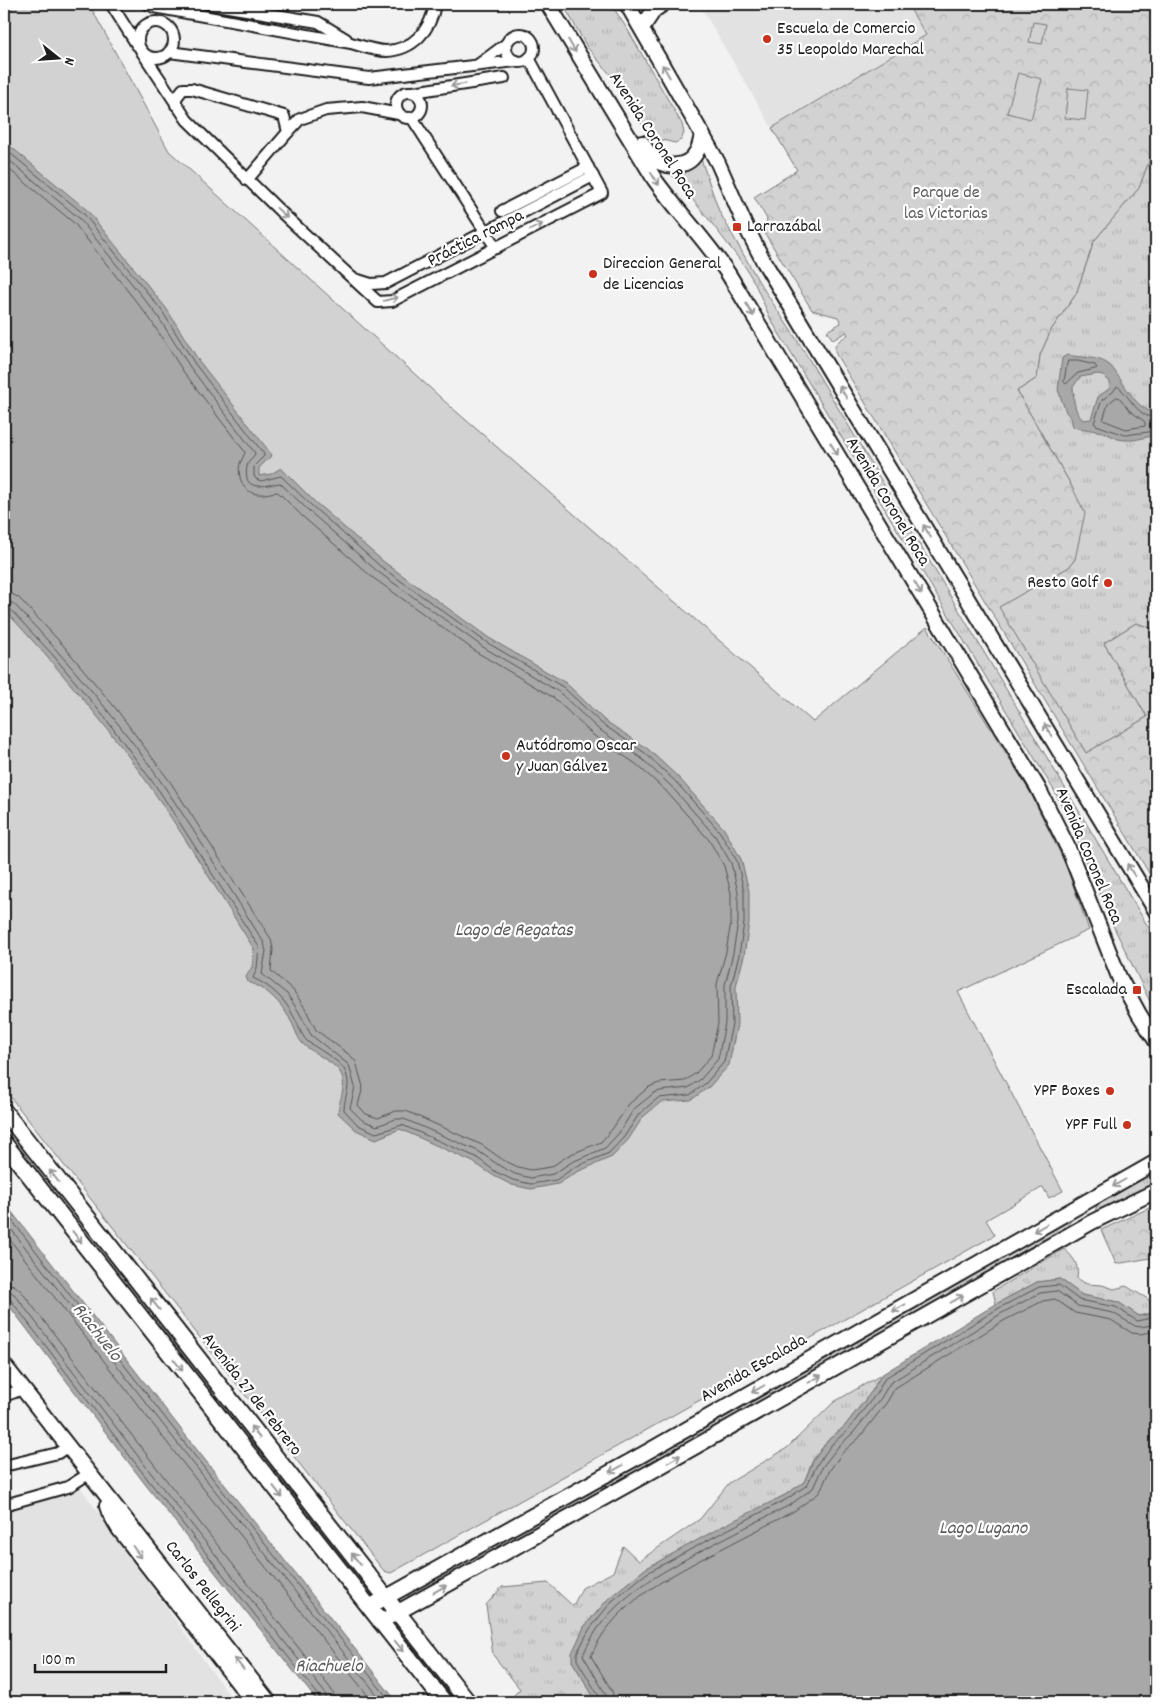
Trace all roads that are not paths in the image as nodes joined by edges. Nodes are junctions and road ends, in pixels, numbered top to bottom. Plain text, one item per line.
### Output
1 (111, 4) edge
2 (148, 4) edge
3 (210, 4) edge
4 (435, 4) edge
5 (548, 4) edge
6 (627, 4) edge
7 (663, 4) edge
8 (252, 7) edge
9 (194, 14) junction
10 (161, 22) junction
11 (642, 28) junction
12 (351, 43) junction
13 (506, 44) junction
14 (140, 50) junction
15 (169, 52) junction
16 (529, 58) junction
17 (516, 61) junction
18 (479, 64) junction
19 (504, 78) dead end
20 (412, 92) junction
21 (176, 105) junction
22 (399, 114) junction
23 (412, 118) junction
24 (620, 123) junction
25 (288, 132) junction
26 (702, 134) junction
27 (590, 172) junction
28 (247, 180) junction
29 (502, 211) dead end
30 (485, 231) junction
31 (496, 248) junction
32 (352, 278) junction
33 (1156, 911) edge
34 (1156, 1041) edge
35 (4, 1111) edge
36 (4, 1144) edge
37 (1156, 1162) edge
38 (1156, 1191) edge
39 (1083, 1204) junction
40 (1092, 1222) junction
41 (4, 1365) edge
42 (22, 1388) junction
43 (4, 1396) edge
44 (68, 1446) junction
45 (4, 1466) edge
46 (90, 1474) junction
47 (106, 1495) junction
48 (4, 1505) edge
49 (386, 1598) junction
50 (369, 1607) junction
51 (398, 1613) junction
52 (380, 1622) junction
53 (253, 1702) edge
54 (269, 1702) edge
55 (444, 1702) edge
56 (468, 1702) edge

1 - 14 street, Práctica rampa
2 - 9 street
3 - 8 street
4 - 12 street
5 -> 24 main road, Avenida Coronel Roca
6 - 11 main road, Avenida Coronel Roca
7 - 11 main road
8 - 12 street
9 - 10 street
9 - 12 street
10 - 14 street
10 - 15 street
26 -> 11 main road, Avenida Coronel Roca
13 - 16 street
13 - 17 street
13 - 18 street
14 - 15 street
14 - 21 street, Práctica rampa
15 - 18 street
16 - 17 street
16 - 27 street
17 - 18 street
19 -> 20 street
20 - 22 street
20 - 23 street
21 - 25 street
21 - 28 street, Práctica rampa
22 - 23 street
22 - 25 street
23 - 30 street
24 - 26 main road
24 -> 34 main road, Avenida Coronel Roca
25 - 28 street
33 -> 26 main road, Avenida Coronel Roca
27 - 29 street
27 - 30 street
31 -> 27 street, Práctica rampa
28 -> 32 street, Práctica rampa
30 - 31 street
30 - 32 street
32 -> 31 street, Práctica rampa
49 -> 35 main road, Avenida 27 de Febrero
36 -> 50 main road
37 -> 39 main road, Avenida Escalada
38 - 40 main road
39 - 40 main road
39 -> 49 main road, Avenida Escalada
51 -> 40 main road
41 - 42 main road, Carlos Pellegrini
42 - 43 street
42 - 44 main road, Carlos Pellegrini
44 - 45 street
44 - 46 main road, Carlos Pellegrini
46 - 47 main road, Carlos Pellegrini
46 - 48 street
47 -> 53 main road, Carlos Pellegrini
54 -> 47 main road, Carlos Pellegrini
49 - 50 main road, Avenida Escalada
49 - 51 main road, Avenida 27 de Febrero
50 - 52 main road
51 - 52 main road
51 - 56 main road, Avenida 27 de Febrero
52 -> 55 main road

